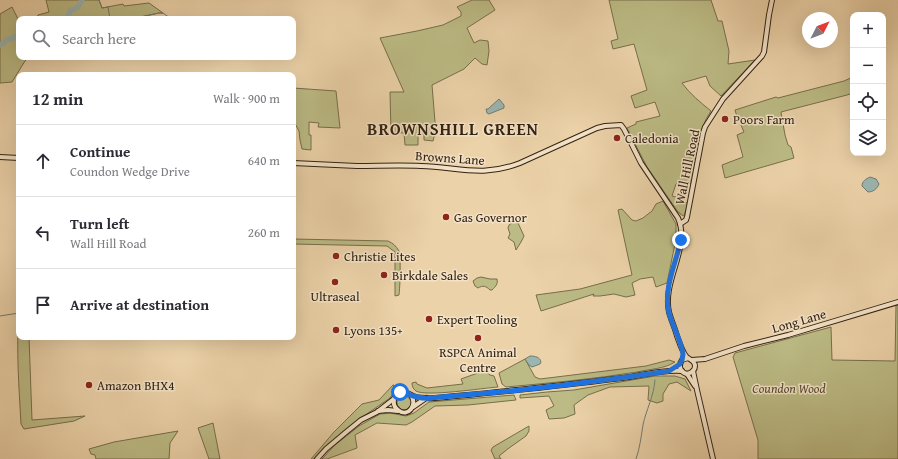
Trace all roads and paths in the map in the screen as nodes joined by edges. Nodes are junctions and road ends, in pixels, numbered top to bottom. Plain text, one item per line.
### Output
1 (772, 0) edge
2 (0, 157) edge
3 (16, 158) edge
4 (296, 163) edge
5 (680, 224) junction
6 (898, 302) edge
7 (683, 352) junction
8 (690, 359) junction
9 (705, 359) junction
10 (681, 362) junction
11 (695, 367) junction
12 (669, 371) junction
13 (693, 371) junction
14 (682, 372) junction
15 (687, 374) junction
16 (697, 390) junction
17 (411, 395) junction
18 (394, 398) junction
19 (426, 398) junction
20 (413, 407) junction
21 (399, 411) junction
22 (377, 412) junction
23 (317, 459) edge
24 (713, 459) edge

1 - 5 street, Wall Hill Road
2 - 3 street
4 - 5 street, Browns Lane
5 - 7 street, Wall Hill Road
6 - 9 street, Long Lane
7 - 8 street, Wall Hill Road
7 - 10 street, Wall Hill Road
8 - 9 street, Long Lane
8 - 10 street
8 - 11 street
9 - 11 street, Long Lane
10 - 12 street
10 - 14 street
11 - 13 street
12 - 14 street
12 - 19 street
13 - 15 street
13 - 16 street
14 - 15 street
15 - 16 street
16 - 24 street
17 - 18 street
17 - 19 street
17 - 20 street
18 - 21 street
18 - 22 street
19 - 20 street
20 - 21 street
21 - 22 street
22 - 23 street

